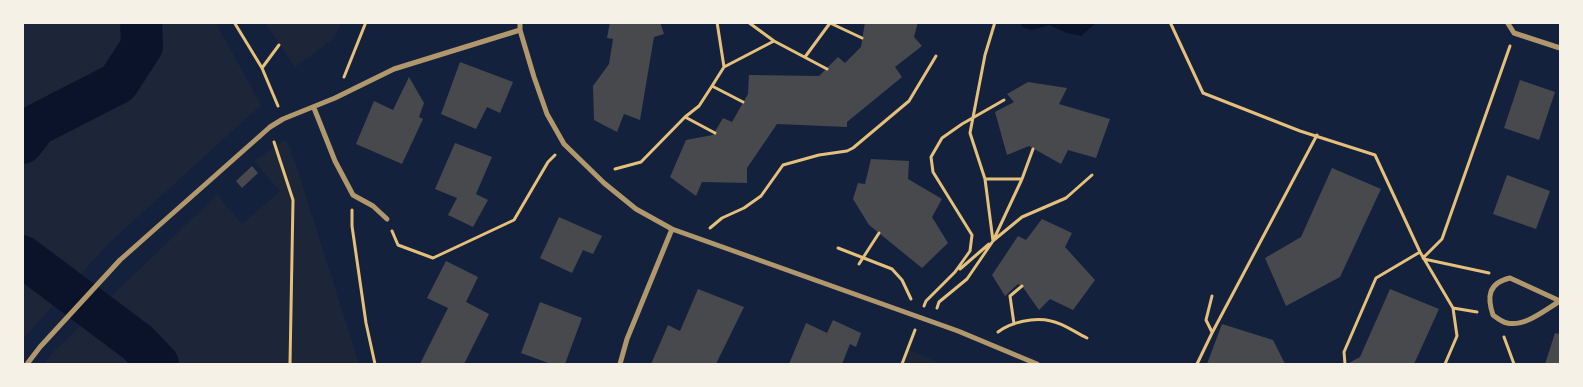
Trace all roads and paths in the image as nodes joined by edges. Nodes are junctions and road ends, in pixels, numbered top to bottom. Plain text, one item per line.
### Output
1 (234, 22) edge
2 (366, 22) edge
3 (520, 22) edge
4 (717, 22) edge
5 (748, 22) edge
6 (995, 22) edge
7 (1170, 22) edge
8 (1507, 22) edge
9 (520, 30) junction
10 (1514, 33) junction
11 (862, 38) dead end
12 (774, 41) junction
13 (280, 45) dead end
14 (1560, 48) edge
15 (936, 56) dead end
16 (806, 57) junction
17 (262, 68) junction
18 (724, 68) junction
19 (827, 69) dead end
20 (712, 86) junction
21 (335, 98) junction
22 (1004, 100) dead end
23 (743, 102) dead end
24 (314, 108) junction
25 (685, 117) junction
26 (283, 118) junction
27 (973, 119) junction
28 (270, 127) junction
29 (715, 133) dead end
30 (1317, 136) junction
31 (564, 144) junction
32 (1033, 148) dead end
33 (615, 169) dead end
34 (1092, 175) dead end
35 (985, 179) junction
36 (1022, 180) junction
37 (353, 196) junction
38 (722, 218) dead end
39 (387, 219) joint
40 (672, 229) junction
41 (879, 233) dead end
42 (993, 241) junction
43 (838, 248) dead end
44 (1420, 252) junction
45 (864, 258) junction
46 (1423, 258) junction
47 (859, 264) dead end
48 (955, 272) junction
49 (1510, 278) junction
50 (1022, 286) dead end
51 (1212, 296) dead end
52 (1560, 301) edge
53 (1453, 308) junction
54 (1493, 315) junction
55 (919, 318) junction
56 (930, 322) junction
57 (1014, 324) junction
58 (1212, 333) junction
59 (1087, 338) dead end
60 (985, 342) junction
61 (27, 364) edge
62 (290, 364) edge
63 (376, 364) edge
64 (620, 364) edge
65 (902, 364) edge
66 (1037, 364) edge
67 (1197, 364) edge
68 (1345, 364) edge
69 (1445, 364) edge
70 (1514, 364) edge

1 - 17 path
2 - 21 path
3 - 9 street
4 - 18 path
5 - 12 path
6 - 27 path
7 - 30 path
8 - 10 street
9 - 21 street
9 - 31 street
10 - 14 street
10 - 46 path
11 - 16 path
12 - 16 path
12 - 18 path
13 - 17 path
15 - 38 path
16 - 19 path
17 - 26 path
18 - 20 path
20 - 23 path
20 - 25 path
21 - 24 street
22 - 27 path
24 - 26 street
24 - 37 street
25 - 29 path
25 - 33 path
26 - 28 street
27 - 35 path
27 - 48 path
28 - 61 street
28 - 62 path
30 - 44 path
30 - 58 path
31 - 39 path
31 - 40 street
32 - 36 path
34 - 42 path
35 - 36 path
35 - 42 path
36 - 42 path
37 - 39 street
37 - 63 path
40 - 55 street
40 - 64 street
41 - 45 path
42 - 48 path
42 - 56 path
43 - 45 path
44 - 46 path
44 - 68 path
45 - 47 path
45 - 55 path
46 - 49 path
46 - 53 path
48 - 55 path
49 - 52 street
49 - 54 street
50 - 57 path
51 - 58 path
52 - 54 street
53 - 54 path
53 - 69 path
54 - 70 path
55 - 56 street
55 - 65 path
56 - 60 street
57 - 59 path
57 - 60 path
58 - 67 path
60 - 66 street

